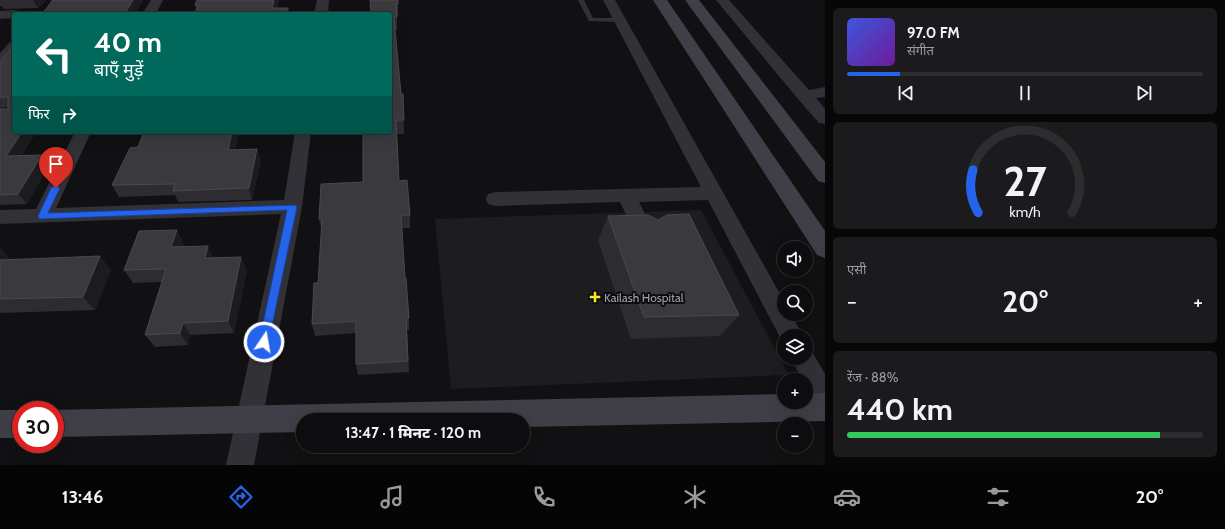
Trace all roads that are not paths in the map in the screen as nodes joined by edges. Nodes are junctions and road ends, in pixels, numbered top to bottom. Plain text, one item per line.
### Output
1 (157, 0) edge
2 (323, 0) edge
3 (581, 0) edge
4 (610, 0) edge
5 (660, 0) edge
6 (692, 0) edge
7 (722, 0) edge
8 (150, 12) edge
9 (321, 12) edge
10 (12, 14) edge
11 (0, 15) edge
12 (620, 20) junction
13 (12, 48) edge
14 (734, 55) junction
15 (697, 56) junction
16 (0, 62) edge
17 (825, 92) edge
18 (804, 96) junction
19 (825, 119) edge
20 (82, 134) edge
21 (303, 134) edge
22 (825, 176) edge
23 (714, 194) junction
24 (627, 196) junction
25 (495, 199) dead end
26 (292, 207) junction
27 (42, 216) junction
28 (0, 217) edge
29 (644, 234) edge
30 (825, 249) edge
31 (787, 329) edge
32 (807, 365) edge
33 (825, 398) edge
34 (825, 408) edge
35 (248, 420) junction
36 (64, 423) edge
37 (0, 424) edge
38 (12, 424) edge
39 (240, 465) edge

1 - 8 street
2 - 9 street
3 - 12 lane
4 - 12 street
5 - 15 street
6 - 14 street
7 - 18 street
10 - 11 street
12 - 23 street
13 - 16 street
14 - 15 street
14 - 22 street
15 - 30 street
17 - 18 street
18 - 19 street
20 - 27 street
21 - 26 street
23 - 24 street
23 - 31 street
24 - 25 street
24 - 29 street
26 - 27 street
26 - 35 street
27 - 28 street
32 - 33 street
34 - 35 street
35 - 36 street
35 - 39 street
37 - 38 street

